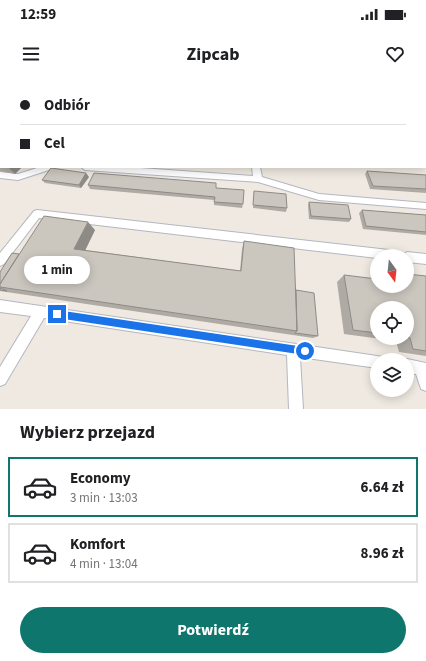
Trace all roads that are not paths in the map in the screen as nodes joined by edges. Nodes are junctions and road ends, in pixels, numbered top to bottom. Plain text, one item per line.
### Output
1 (46, 168) edge
2 (99, 168) edge
3 (256, 168) edge
4 (0, 175) edge
5 (258, 179) junction
6 (426, 206) edge
7 (370, 253) edge
8 (414, 258) edge
9 (426, 259) edge
10 (0, 261) edge
11 (0, 306) edge
12 (41, 312) junction
13 (293, 349) junction
14 (370, 361) edge
15 (414, 367) edge
16 (0, 379) edge
17 (426, 384) edge
18 (296, 409) edge

1 - 4 lane
2 - 5 lane
3 - 5 lane
5 - 6 lane
7 - 10 lane
8 - 9 lane
11 - 12 lane
12 - 13 lane
12 - 16 lane
13 - 14 lane
13 - 18 lane
15 - 17 lane

